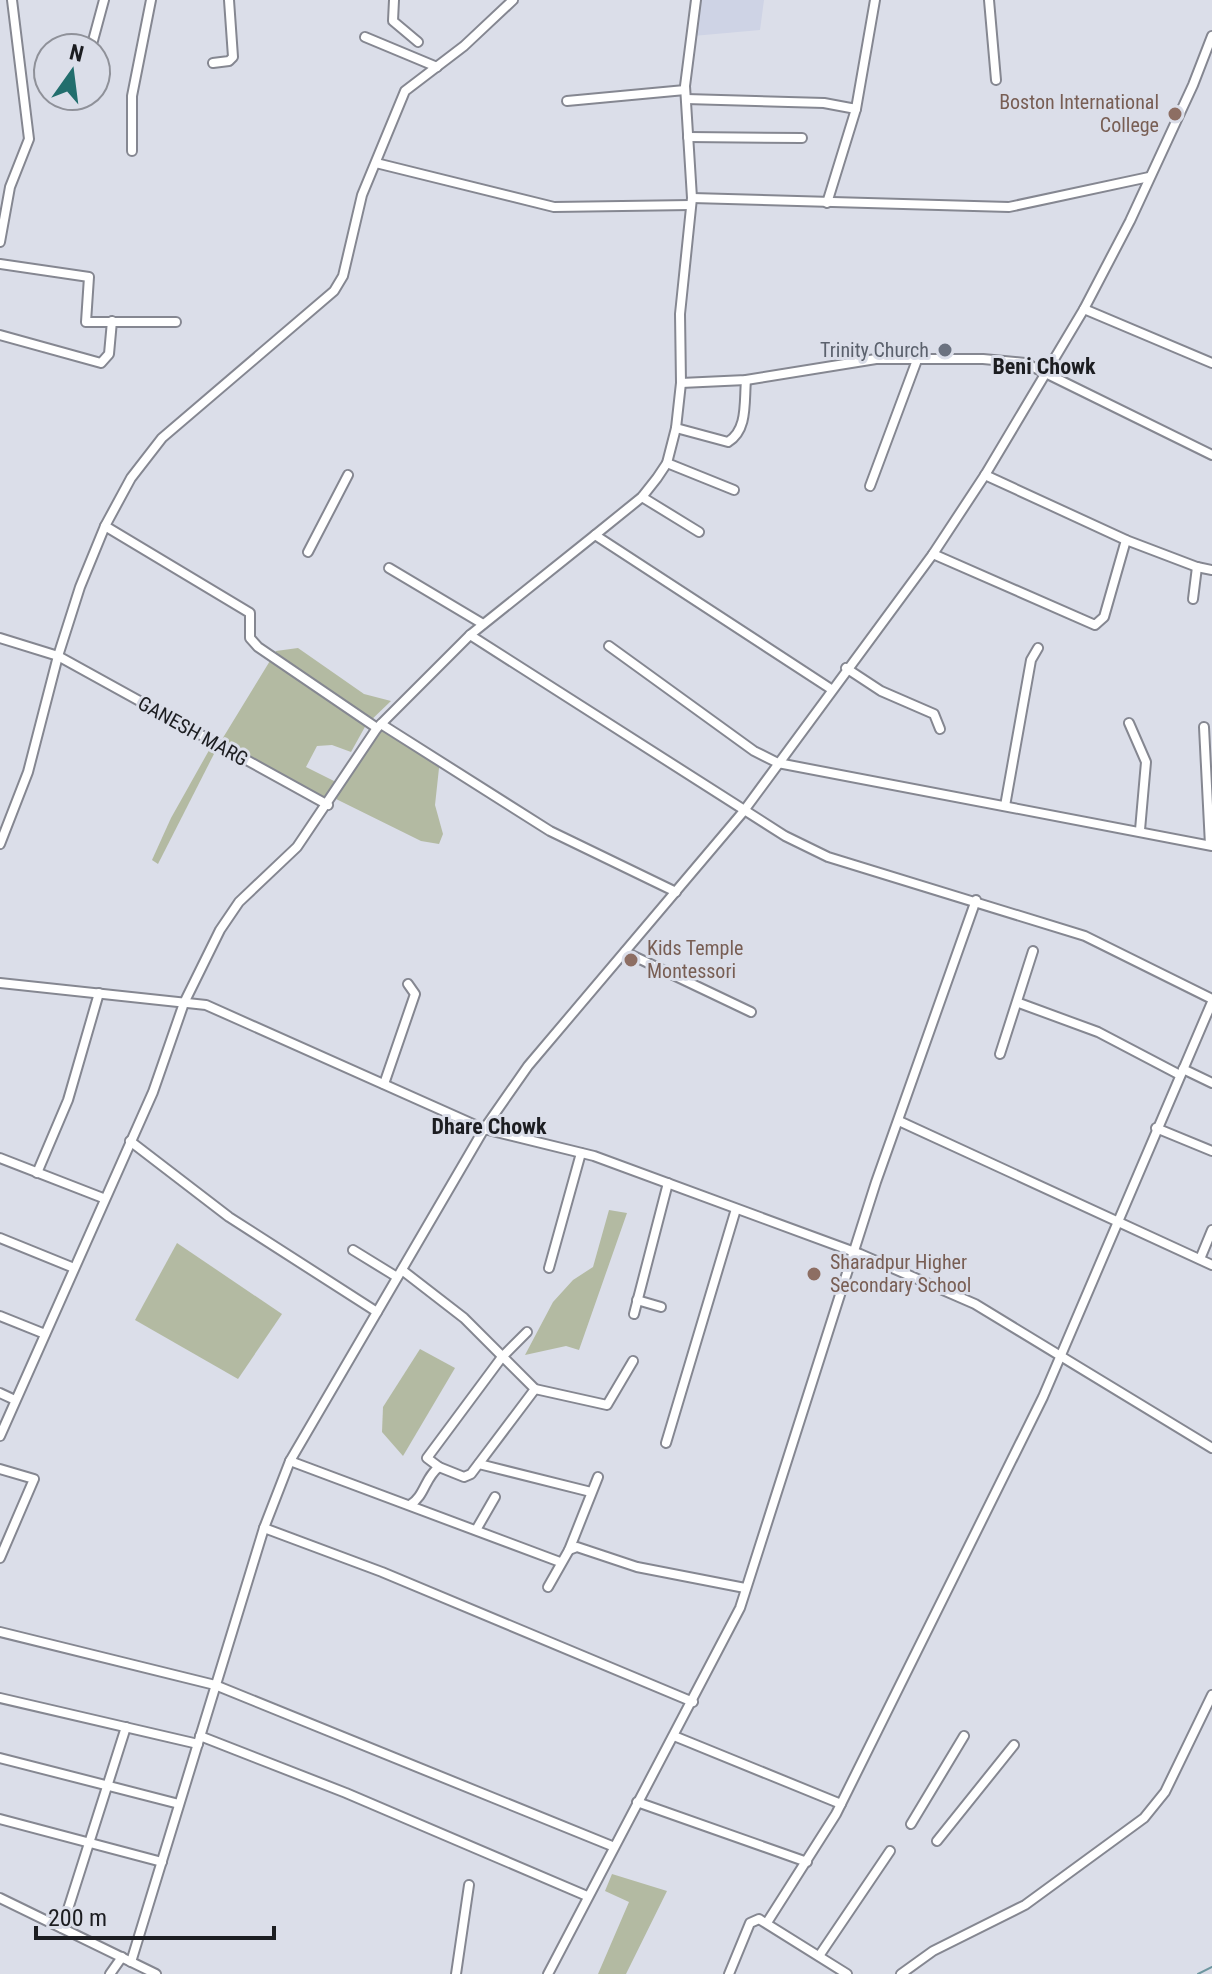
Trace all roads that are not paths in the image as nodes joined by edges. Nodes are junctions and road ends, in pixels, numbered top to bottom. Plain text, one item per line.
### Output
1 (12, 0) edge
2 (104, 0) edge
3 (151, 0) edge
4 (229, 0) edge
5 (394, 0) edge
6 (513, 0) edge
7 (696, 0) edge
8 (875, 0) edge
9 (989, 0) edge
10 (95, 32) edge
11 (1212, 36) edge
12 (365, 37) dead end
13 (418, 42) dead end
14 (213, 63) dead end
15 (437, 67) junction
16 (996, 80) dead end
17 (685, 94) junction
18 (567, 101) dead end
19 (856, 109) junction
20 (688, 137) junction
21 (802, 138) dead end
22 (132, 151) dead end
23 (376, 163) junction
24 (1149, 177) junction
25 (692, 202) junction
26 (827, 203) junction
27 (0, 242) edge
28 (0, 264) edge
29 (1084, 309) junction
30 (112, 321) junction
31 (176, 322) dead end
32 (0, 335) edge
33 (917, 360) junction
34 (1212, 363) edge
35 (1046, 371) junction
36 (746, 380) junction
37 (681, 383) junction
38 (676, 428) junction
39 (1212, 455) edge
40 (667, 463) junction
41 (348, 475) dead end
42 (985, 475) junction
43 (870, 486) dead end
44 (734, 490) dead end
45 (642, 497) junction
46 (105, 526) junction
47 (699, 532) dead end
48 (595, 535) junction
49 (1126, 540) junction
50 (308, 552) dead end
51 (933, 554) junction
52 (1197, 567) junction
53 (389, 568) dead end
54 (1212, 570) edge
55 (1193, 599) dead end
56 (483, 624) junction
57 (470, 635) junction
58 (0, 638) edge
59 (609, 646) dead end
60 (1038, 648) dead end
61 (58, 656) junction
62 (846, 668) junction
63 (831, 689) junction
64 (1129, 723) dead end
65 (379, 726) junction
66 (1204, 727) dead end
67 (940, 729) dead end
68 (778, 763) junction
69 (328, 805) junction
70 (1005, 806) junction
71 (743, 812) junction
72 (1140, 830) junction
73 (0, 844) edge
74 (1211, 846) edge
75 (676, 892) junction
76 (976, 900) junction
77 (1033, 951) dead end
78 (625, 952) junction
79 (0, 983) edge
80 (408, 984) dead end
81 (99, 993) junction
82 (1212, 1000) edge
83 (184, 1003) junction
84 (1019, 1003) junction
85 (751, 1012) dead end
86 (1000, 1054) dead end
87 (1181, 1072) junction
88 (1212, 1083) edge
89 (384, 1084) junction
90 (899, 1121) junction
91 (1156, 1128) junction
92 (484, 1129) junction
93 (130, 1141) junction
94 (1212, 1151) edge
95 (581, 1153) junction
96 (0, 1158) edge
97 (37, 1173) junction
98 (668, 1183) junction
99 (103, 1198) junction
100 (736, 1209) junction
101 (1116, 1222) junction
102 (1212, 1230) edge
103 (0, 1238) edge
104 (353, 1250) dead end
105 (853, 1252) junction
106 (1200, 1259) junction
107 (1212, 1265) edge
108 (74, 1268) junction
109 (549, 1268) dead end
110 (400, 1273) junction
111 (637, 1300) junction
112 (661, 1307) dead end
113 (377, 1312) junction
114 (634, 1314) dead end
115 (0, 1316) edge
116 (527, 1332) dead end
117 (45, 1334) junction
118 (1061, 1354) junction
119 (504, 1356) junction
120 (633, 1361) dead end
121 (535, 1389) junction
122 (0, 1393) edge
123 (15, 1400) junction
124 (0, 1436) edge
125 (666, 1443) dead end
126 (1212, 1448) edge
127 (290, 1461) junction
128 (479, 1464) junction
129 (439, 1467) junction
130 (0, 1469) edge
131 (598, 1477) dead end
132 (591, 1492) junction
133 (495, 1497) dead end
134 (410, 1505) junction
135 (264, 1528) junction
136 (476, 1530) junction
137 (569, 1550) junction
138 (0, 1558) edge
139 (560, 1562) junction
140 (548, 1587) dead end
141 (745, 1588) junction
142 (0, 1632) edge
143 (215, 1685) junction
144 (1212, 1695) edge
145 (0, 1698) edge
146 (693, 1702) junction
147 (1202, 1716) junction
148 (1212, 1722) edge
149 (126, 1727) junction
150 (674, 1736) junction
151 (964, 1736) dead end
152 (199, 1740) junction
153 (1014, 1745) dead end
154 (0, 1758) edge
155 (108, 1784) junction
156 (637, 1802) junction
157 (179, 1804) junction
158 (841, 1804) junction
159 (0, 1819) edge
160 (911, 1824) dead end
161 (937, 1841) dead end
162 (89, 1844) junction
163 (612, 1846) junction
164 (890, 1851) dead end
165 (162, 1862) junction
166 (807, 1862) junction
167 (469, 1885) dead end
168 (587, 1896) junction
169 (0, 1898) edge
170 (768, 1921) junction
171 (62, 1928) junction
172 (819, 1956) junction
173 (127, 1959) junction
174 (110, 1974) edge
175 (156, 1974) edge
176 (456, 1974) edge
177 (548, 1974) edge
178 (729, 1974) edge
179 (847, 1974) edge
180 (901, 1974) edge

1 - 27 street
2 - 10 street
3 - 22 street
4 - 14 street
5 - 13 street
6 - 15 street
7 - 17 street
8 - 19 street
9 - 16 street
11 - 24 street
12 - 15 street
15 - 23 street
17 - 18 street
17 - 19 street
17 - 20 street
19 - 26 street
20 - 21 street
20 - 25 street
23 - 25 street
23 - 46 street
24 - 26 street
24 - 29 street
25 - 26 street
25 - 37 street
28 - 30 street
29 - 34 street
29 - 35 street
30 - 31 street
30 - 32 street
33 - 35 street
33 - 36 street
33 - 43 street
35 - 39 street
35 - 42 street
36 - 37 street
36 - 38 street
37 - 38 street
38 - 40 street
40 - 44 street
40 - 45 street
41 - 50 street
42 - 49 street
42 - 51 street
45 - 47 street
45 - 48 street
46 - 61 street
46 - 65 street
48 - 56 street
48 - 63 street
49 - 51 street
49 - 52 street
51 - 62 street
52 - 54 street
52 - 55 street
53 - 56 street
56 - 57 street
57 - 65 street
57 - 71 street
58 - 61 street, GANESH MARG
59 - 68 street
60 - 70 street
61 - 69 street, GANESH MARG
61 - 73 street
62 - 63 street
62 - 67 street
63 - 68 street
64 - 72 street
65 - 69 street
65 - 75 street
66 - 74 street
68 - 70 street
68 - 71 street
69 - 83 street
70 - 72 street
71 - 75 street
71 - 76 street
72 - 74 street
75 - 78 street
76 - 82 street
76 - 90 street
77 - 84 street
78 - 85 street
78 - 92 street
79 - 81 street
80 - 89 street
81 - 83 street
81 - 97 street
82 - 87 street
83 - 89 street
83 - 93 street
84 - 86 street
84 - 87 street
87 - 88 street
87 - 91 street
89 - 92 street
90 - 101 street
90 - 105 street
91 - 94 street
91 - 101 street
92 - 95 street
92 - 110 street
93 - 99 street
93 - 113 street
95 - 98 street
95 - 109 street
96 - 97 street
97 - 99 street
98 - 100 street
98 - 111 street
99 - 108 street
100 - 105 street
100 - 125 street
101 - 106 street
101 - 118 street
102 - 106 street
103 - 108 street
104 - 110 street
105 - 118 street
105 - 141 street
106 - 107 street
108 - 117 street
110 - 113 street
110 - 119 street
111 - 112 street
111 - 114 street
113 - 127 street
115 - 117 street
116 - 119 street
117 - 123 street
118 - 126 street
118 - 158 street
119 - 121 street
119 - 129 street
120 - 121 street
121 - 128 street
122 - 123 street
123 - 124 street
127 - 134 street
127 - 135 street
128 - 129 street
128 - 132 street
129 - 134 street
130 - 138 street
131 - 132 street
132 - 137 street
133 - 136 street
134 - 136 street
135 - 143 street
135 - 146 street
136 - 139 street
137 - 139 street
137 - 141 street
139 - 140 street
141 - 146 street
142 - 143 street
143 - 152 street
143 - 163 street
144 - 147 street
145 - 149 street
146 - 150 street
147 - 148 street
147 - 180 street
149 - 152 street
149 - 155 street
150 - 156 street
150 - 158 street
151 - 160 street
152 - 157 street
152 - 168 street
153 - 161 street
154 - 155 street
155 - 157 street
155 - 162 street
156 - 163 street
156 - 166 street
157 - 165 street
158 - 166 street
159 - 162 street
162 - 165 street
162 - 171 street
163 - 168 street
164 - 172 street
165 - 173 street
166 - 170 street
167 - 176 street
168 - 177 street
169 - 171 street
170 - 172 street
170 - 178 street
171 - 173 street
172 - 179 street
173 - 174 street
173 - 175 street

